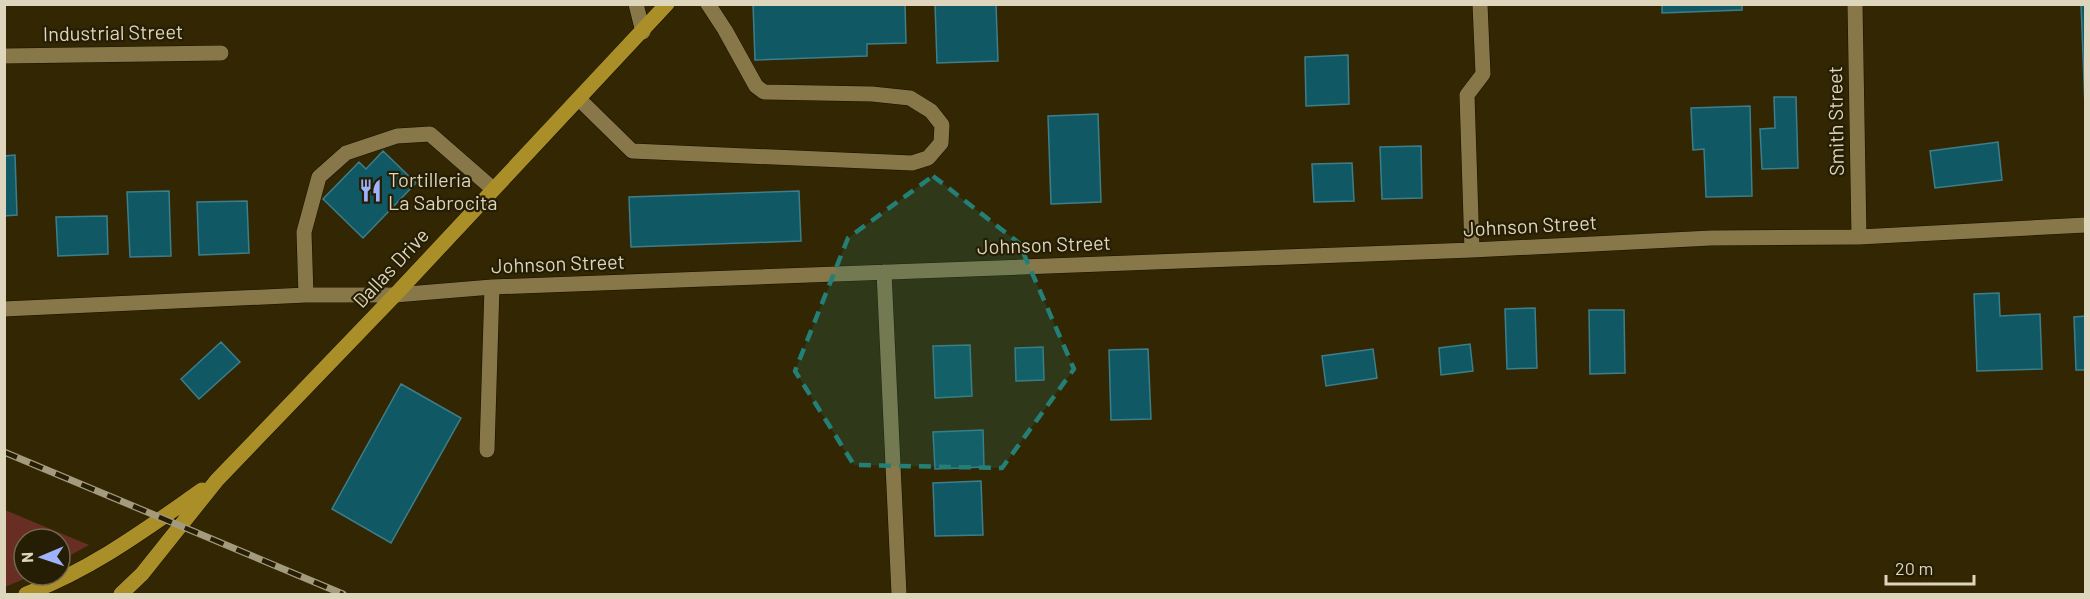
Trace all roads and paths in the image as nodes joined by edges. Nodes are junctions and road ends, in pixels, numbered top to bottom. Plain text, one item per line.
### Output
1 (636, 4) edge
2 (667, 4) edge
3 (708, 4) edge
4 (1480, 4) edge
5 (1856, 4) edge
6 (643, 32) junction
7 (221, 53) dead end
8 (4, 56) edge
9 (579, 99) junction
10 (492, 189) junction
11 (2085, 225) edge
12 (1859, 237) junction
13 (1472, 250) junction
14 (884, 272) junction
15 (492, 287) junction
16 (306, 295) junction
17 (395, 295) junction
18 (4, 309) edge
19 (487, 450) dead end
20 (217, 480) junction
21 (38, 591) edge
22 (26, 594) edge
23 (122, 594) edge
24 (899, 594) edge

1 - 6 street
2 - 6 main road, Dallas Drive
3 - 9 street
4 - 13 street
5 - 12 street, Smith Street
6 - 9 main road, Dallas Drive
7 - 8 street, Industrial Street
9 - 10 main road, Dallas Drive
10 - 16 street
10 - 17 main road, Dallas Drive
11 - 12 street, Johnson Street
12 - 13 street, Johnson Street
13 - 14 street, Johnson Street
14 - 15 street, Johnson Street
14 - 24 street
15 - 17 street, Johnson Street
15 - 19 street
16 - 17 street, Johnson Street
16 - 18 street, Johnson Street
17 - 20 main road, Dallas Drive
20 - 21 main road, Dallas Drive
20 - 23 main road, Dallas Drive
21 - 22 main road, Dallas Drive

